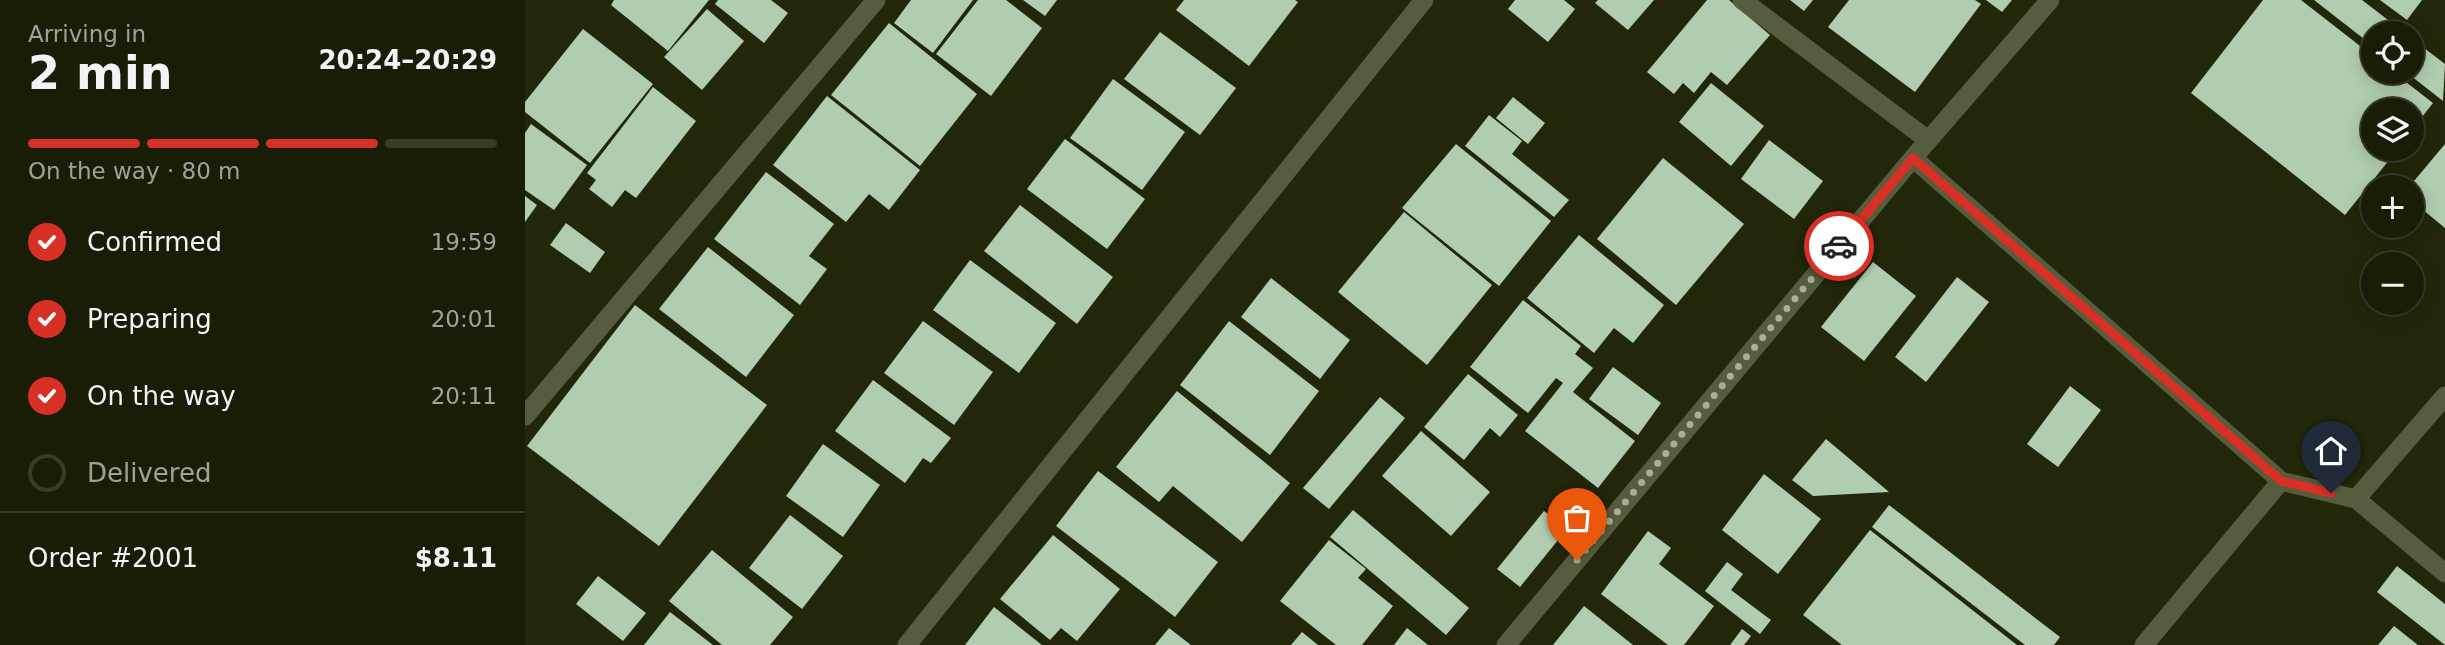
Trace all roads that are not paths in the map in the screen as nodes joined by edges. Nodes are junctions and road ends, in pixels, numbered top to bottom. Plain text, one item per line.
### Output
1 (876, 0) edge
2 (1424, 0) edge
3 (1742, 0) edge
4 (2050, 0) edge
5 (1928, 140) junction
6 (1913, 158) junction
7 (2445, 396) edge
8 (525, 415) edge
9 (2281, 481) junction
10 (2356, 499) junction
11 (2445, 573) edge
12 (907, 645) edge
13 (1506, 645) edge
14 (2144, 645) edge

1 - 8 street
2 - 12 street
3 - 5 street
4 - 5 street
5 - 6 street
6 - 9 street
6 - 13 street
7 - 10 street
9 - 10 street
9 - 14 street
10 - 11 street

